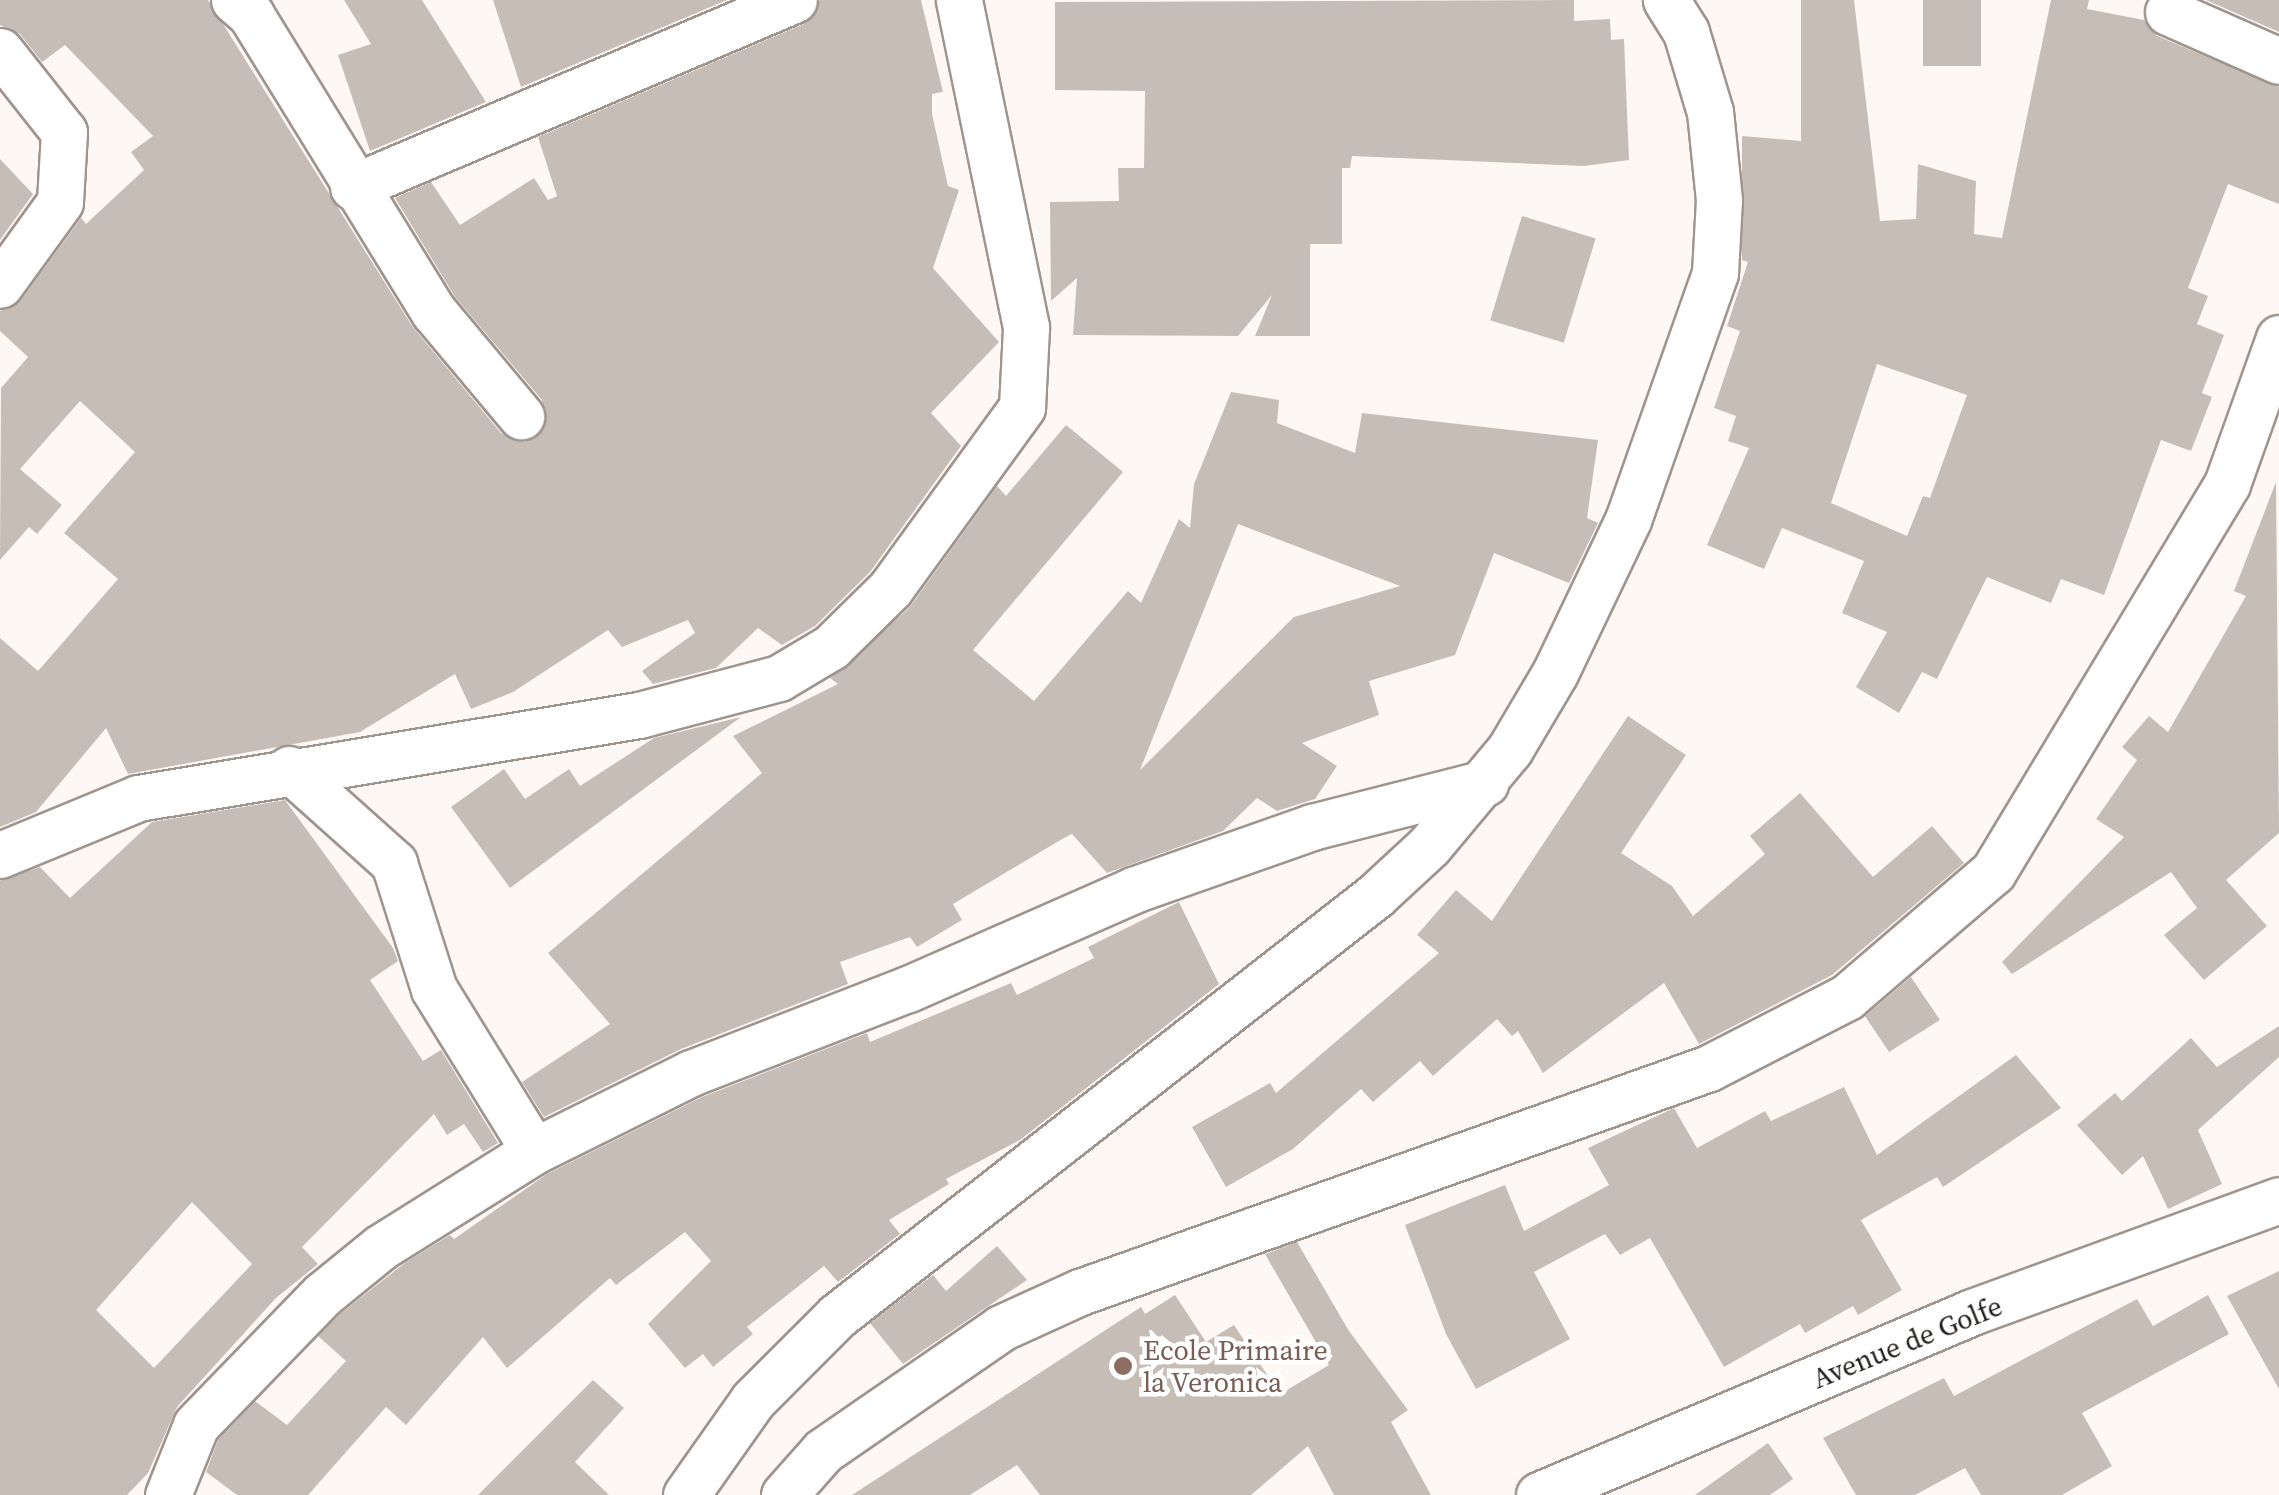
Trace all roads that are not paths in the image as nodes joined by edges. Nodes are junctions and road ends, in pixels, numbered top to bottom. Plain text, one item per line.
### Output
1 (234, 0) edge
2 (794, 0) edge
3 (960, 0) edge
4 (1666, 0) edge
5 (2168, 12) dead end
6 (0, 51) edge
7 (2279, 62) edge
8 (353, 187) junction
9 (0, 285) edge
10 (2279, 338) edge
11 (522, 416) dead end
12 (289, 769) junction
13 (1485, 783) junction
14 (0, 855) edge
15 (534, 1151) junction
16 (2279, 1200) edge
17 (168, 1495) edge
18 (686, 1495) edge
19 (784, 1495) edge
20 (1539, 1495) edge

1 - 8 street
2 - 8 street
3 - 12 street
4 - 13 street
5 - 7 street
6 - 9 street
8 - 11 street
10 - 19 street
12 - 14 street
12 - 15 street
13 - 15 street
13 - 18 street
15 - 17 street
16 - 20 street, Avenue de Golfe

